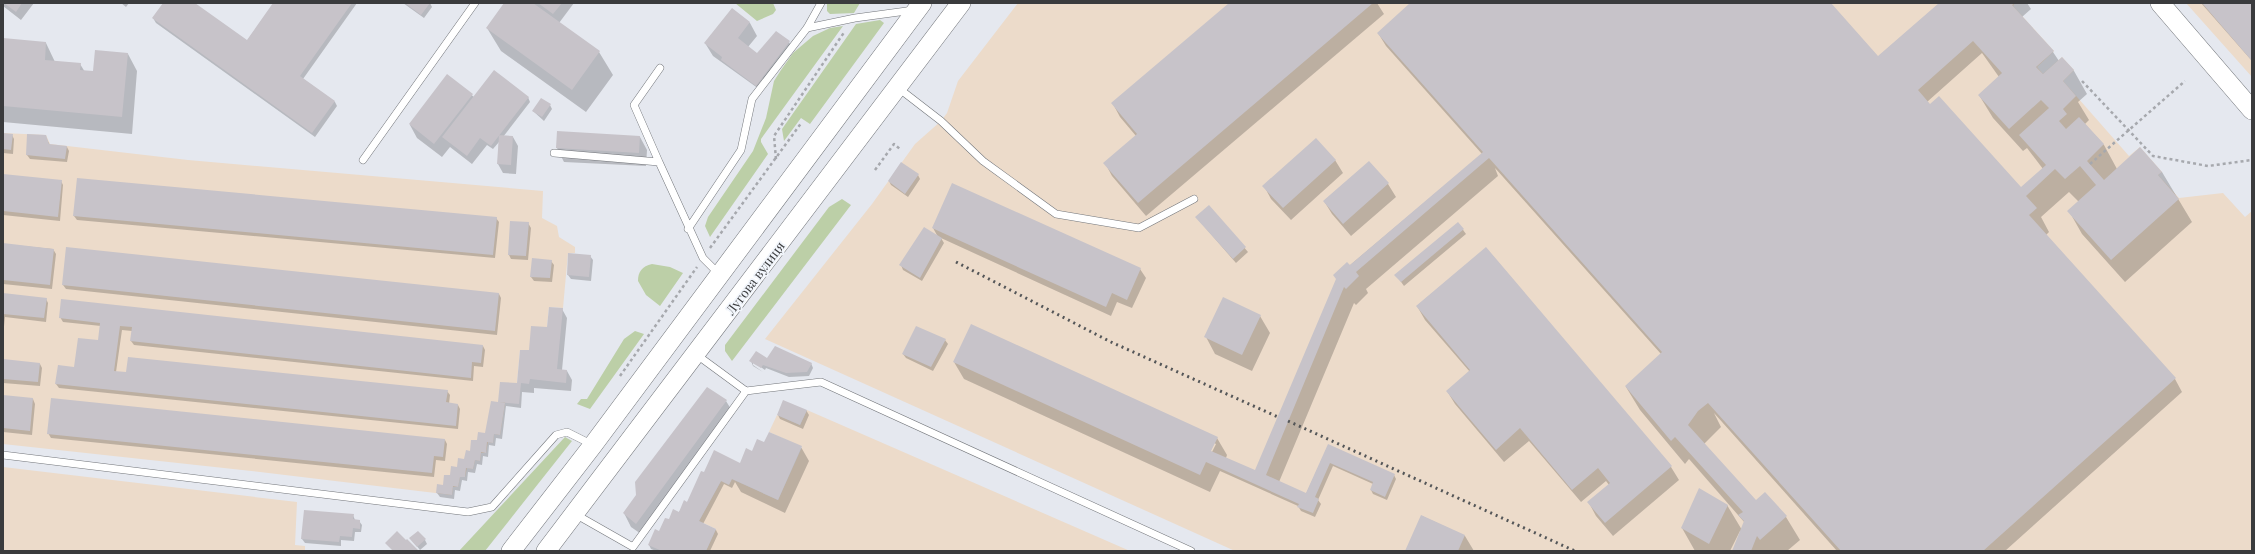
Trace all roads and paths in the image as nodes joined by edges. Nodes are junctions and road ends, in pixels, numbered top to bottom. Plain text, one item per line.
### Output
1 (475, 3) edge
2 (821, 3) edge
3 (962, 3) edge
4 (2160, 3) edge
5 (920, 6) edge
6 (855, 18) junction
7 (807, 28) junction
8 (660, 68) dead end
9 (2082, 81) dead end
10 (2185, 81) dead end
11 (897, 87) junction
12 (2252, 110) edge
13 (802, 122) dead end
14 (2129, 130) junction
15 (900, 149) dead end
16 (554, 153) dead end
17 (363, 160) dead end
18 (776, 160) junction
19 (2252, 160) edge
20 (659, 162) junction
21 (2090, 164) dead end
22 (875, 170) dead end
23 (1194, 199) dead end
24 (688, 229) junction
25 (703, 258) junction
26 (719, 275) junction
27 (697, 355) junction
28 (617, 381) dead end
29 (746, 390) junction
30 (593, 445) junction
31 (3, 455) edge
32 (575, 514) junction
33 (511, 551) edge
34 (546, 551) edge
35 (1191, 551) edge

1 - 17 lane
2 - 7 lane
3 - 11 main road, Лугова вулиця
4 - 12 main road
5 - 6 lane
5 - 26 main road
6 - 7 lane
6 - 18 path
7 - 24 lane
8 - 20 lane
9 - 14 path
10 - 14 path
11 - 23 lane
11 - 27 main road, Лугова вулиця
13 - 18 path
14 - 19 path
14 - 21 path
15 - 22 path
16 - 20 lane
18 - 25 path
20 - 24 lane
24 - 25 lane
25 - 26 lane
25 - 28 path
26 - 30 main road
27 - 29 lane
27 - 32 main road, Лугова вулиця
29 - 32 lane
29 - 35 lane
30 - 31 lane
30 - 33 main road
32 - 34 main road, Лугова вулиця

